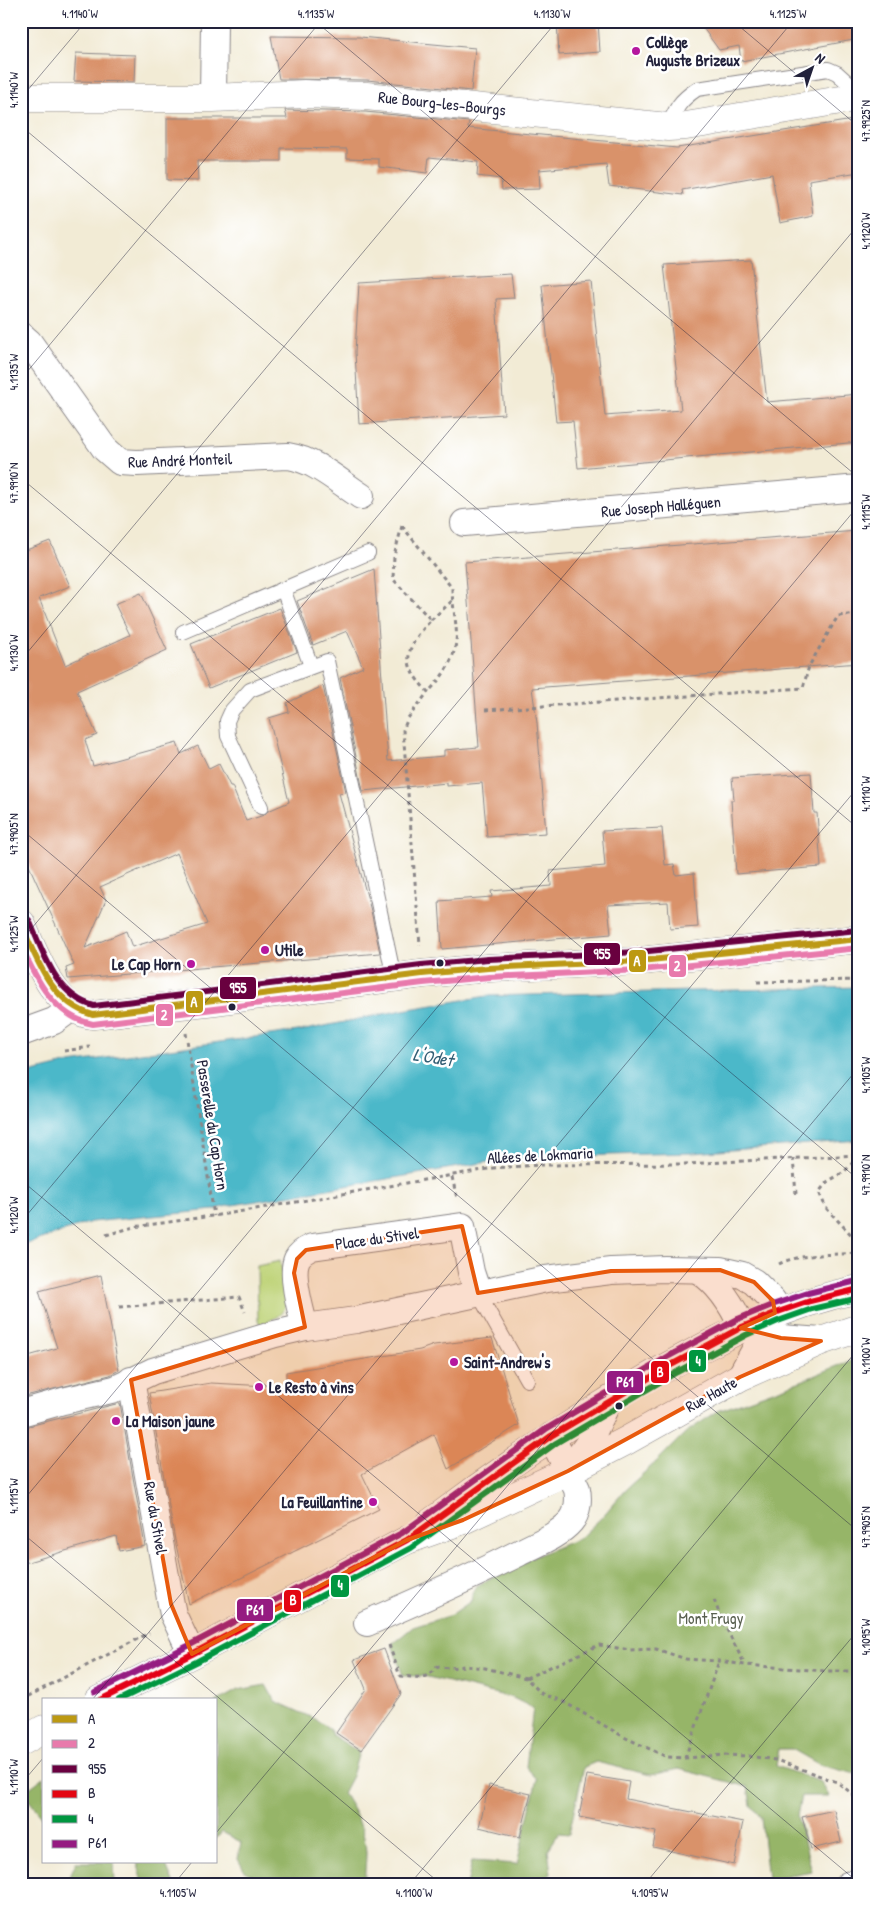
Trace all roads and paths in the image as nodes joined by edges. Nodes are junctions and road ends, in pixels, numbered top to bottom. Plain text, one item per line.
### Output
1 (214, 21) edge
2 (859, 93) edge
3 (859, 97) edge
4 (21, 98) edge
5 (213, 98) junction
6 (668, 127) junction
7 (21, 335) edge
8 (859, 488) edge
9 (361, 496) dead end
10 (464, 523) dead end
11 (368, 553) dead end
12 (283, 589) junction
13 (452, 600) junction
14 (859, 614) edge
15 (430, 620) junction
16 (183, 632) dead end
17 (311, 666) junction
18 (428, 692) junction
19 (485, 710) dead end
20 (260, 807) dead end
21 (21, 923) edge
22 (859, 939) edge
23 (422, 974) junction
24 (394, 978) junction
25 (72, 1008) junction
26 (21, 1033) edge
27 (187, 1041) dead end
28 (859, 1155) edge
29 (793, 1158) junction
30 (796, 1194) dead end
31 (214, 1214) junction
32 (106, 1235) dead end
33 (859, 1243) edge
34 (859, 1253) edge
35 (698, 1270) junction
36 (754, 1282) junction
37 (859, 1289) edge
38 (478, 1293) junction
39 (119, 1307) dead end
40 (760, 1325) junction
41 (305, 1327) junction
42 (859, 1328) edge
43 (255, 1340) junction
44 (821, 1340) junction
45 (740, 1377) junction
46 (132, 1380) junction
47 (527, 1380) dead end
48 (609, 1400) junction
49 (21, 1413) edge
50 (551, 1436) junction
51 (568, 1471) junction
52 (407, 1540) junction
53 (714, 1600) dead end
54 (173, 1614) junction
55 (367, 1623) dead end
56 (387, 1641) dead end
57 (192, 1654) junction
58 (719, 1661) junction
59 (745, 1665) junction
60 (859, 1671) edge
61 (526, 1678) junction
62 (103, 1698) edge
63 (21, 1700) edge
64 (42, 1730) edge
65 (21, 1742) edge
66 (685, 1758) junction
67 (859, 1799) edge
68 (859, 1882) edge
69 (848, 1885) edge

1 - 5 street
2 - 6 lane
3 - 6 main road, Rue Bourg-les-Bourgs
4 - 5 main road, Rue Bourg-les-Bourgs
5 - 6 main road, Rue Bourg-les-Bourgs
7 - 9 street, Rue André Monteil
8 - 10 street, Rue Joseph Halléguen
11 - 12 lane
12 - 16 lane
12 - 17 lane
13 - 15 path
13 - 15 path
13 - 18 path
14 - 19 path
15 - 18 path
17 - 20 lane
17 - 24 lane
18 - 23 path
21 - 25 main road
22 - 23 main road
23 - 24 main road
24 - 25 main road
25 - 26 street
27 - 31 path, Passerelle du Cap Horn
28 - 29 path, Allées de Lokmaria
28 - 33 path
29 - 30 path
29 - 31 path, Allées de Lokmaria
31 - 32 path, Allées de Lokmaria
34 - 36 path
35 - 36 street
35 - 38 street
35 - 40 street
36 - 40 street
37 - 40 main road, Rue Haute
38 - 41 street
38 - 41 street, Place du Stivel
38 - 47 lane, Place du Stivel
39 - 43 path
40 - 44 street
40 - 45 street
40 - 48 main road, Rue Haute
41 - 43 street
42 - 44 main road, Rue Haute
43 - 46 street
44 - 45 main road, Rue Haute
45 - 51 main road, Rue Haute
46 - 49 street
46 - 54 street, Rue du Stivel
48 - 50 main road, Rue Haute
48 - 51 street
50 - 51 street
50 - 52 main road, Rue Haute
51 - 52 main road, Rue Haute
51 - 55 street
52 - 57 main road, Rue Haute
53 - 59 path
54 - 57 street, Rue du Stivel
54 - 63 path
56 - 61 path
57 - 62 main road, Rue Haute
58 - 59 path
58 - 61 path
58 - 66 path
59 - 60 path
61 - 66 path
64 - 65 main road
66 - 67 path
68 - 69 street

